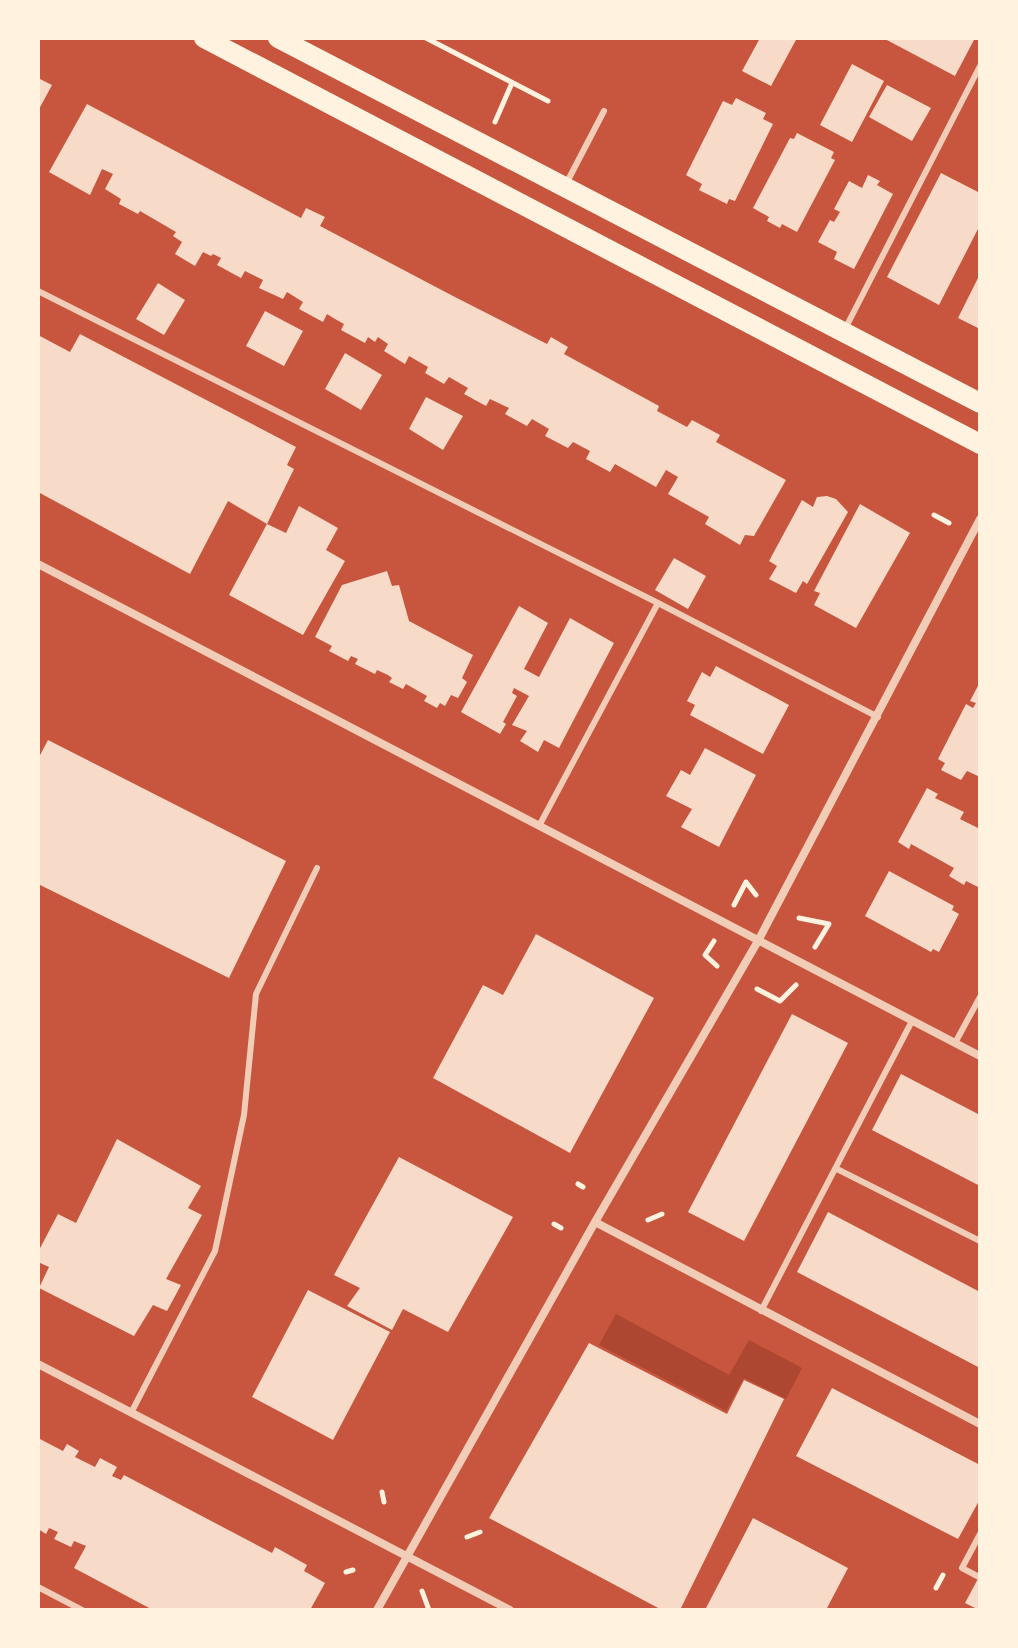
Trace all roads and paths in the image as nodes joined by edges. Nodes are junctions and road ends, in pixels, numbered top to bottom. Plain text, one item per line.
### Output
1 (204, 38) edge
2 (278, 38) edge
3 (426, 38) edge
4 (980, 66) edge
5 (512, 83) junction
6 (548, 101) dead end
7 (604, 111) dead end
8 (494, 126) dead end
9 (565, 187) junction
10 (38, 291) edge
11 (843, 332) junction
12 (980, 403) edge
13 (980, 444) edge
14 (934, 515) dead end
15 (980, 519) edge
16 (949, 523) dead end
17 (38, 564) edge
18 (658, 603) junction
19 (878, 717) junction
20 (539, 826) junction
21 (317, 868) dead end
22 (760, 900) dead end
23 (732, 909) dead end
24 (799, 918) dead end
25 (715, 940) dead end
26 (758, 941) junction
27 (814, 948) dead end
28 (721, 970) dead end
29 (797, 985) dead end
30 (757, 989) dead end
31 (980, 997) edge
32 (912, 1021) junction
33 (955, 1043) junction
34 (980, 1056) edge
35 (837, 1169) junction
36 (662, 1214) dead end
37 (648, 1220) dead end
38 (595, 1222) junction
39 (554, 1224) dead end
40 (561, 1228) dead end
41 (980, 1241) edge
42 (761, 1311) junction
43 (38, 1364) edge
44 (131, 1413) junction
45 (980, 1424) edge
46 (382, 1492) dead end
47 (384, 1502) dead end
48 (480, 1532) dead end
49 (980, 1534) edge
50 (467, 1537) dead end
51 (406, 1557) junction
52 (979, 1577) edge
53 (38, 1587) edge
54 (422, 1591) dead end
55 (82, 1610) edge
56 (377, 1610) edge
57 (429, 1610) edge
58 (510, 1610) edge

1 - 13 main road
2 - 9 main road
3 - 5 path
4 - 11 lane
5 - 6 path
5 - 8 path
7 - 9 lane
9 - 11 main road
10 - 18 lane
11 - 12 main road
14 - 16 path
15 - 19 street
17 - 20 street
18 - 19 lane
18 - 20 lane
19 - 26 street
20 - 26 street
21 - 44 lane
22 - 23 path
24 - 27 path
25 - 28 path
26 - 32 street
26 - 38 street
29 - 30 path
31 - 33 lane
32 - 33 street
32 - 35 lane
33 - 34 street
35 - 41 lane
35 - 42 lane
36 - 37 path
38 - 42 street
38 - 51 street
39 - 40 path
42 - 45 street
43 - 44 street
44 - 51 street
46 - 47 path
48 - 50 path
49 - 52 lane
51 - 56 street
51 - 58 street
53 - 55 lane
54 - 57 path

